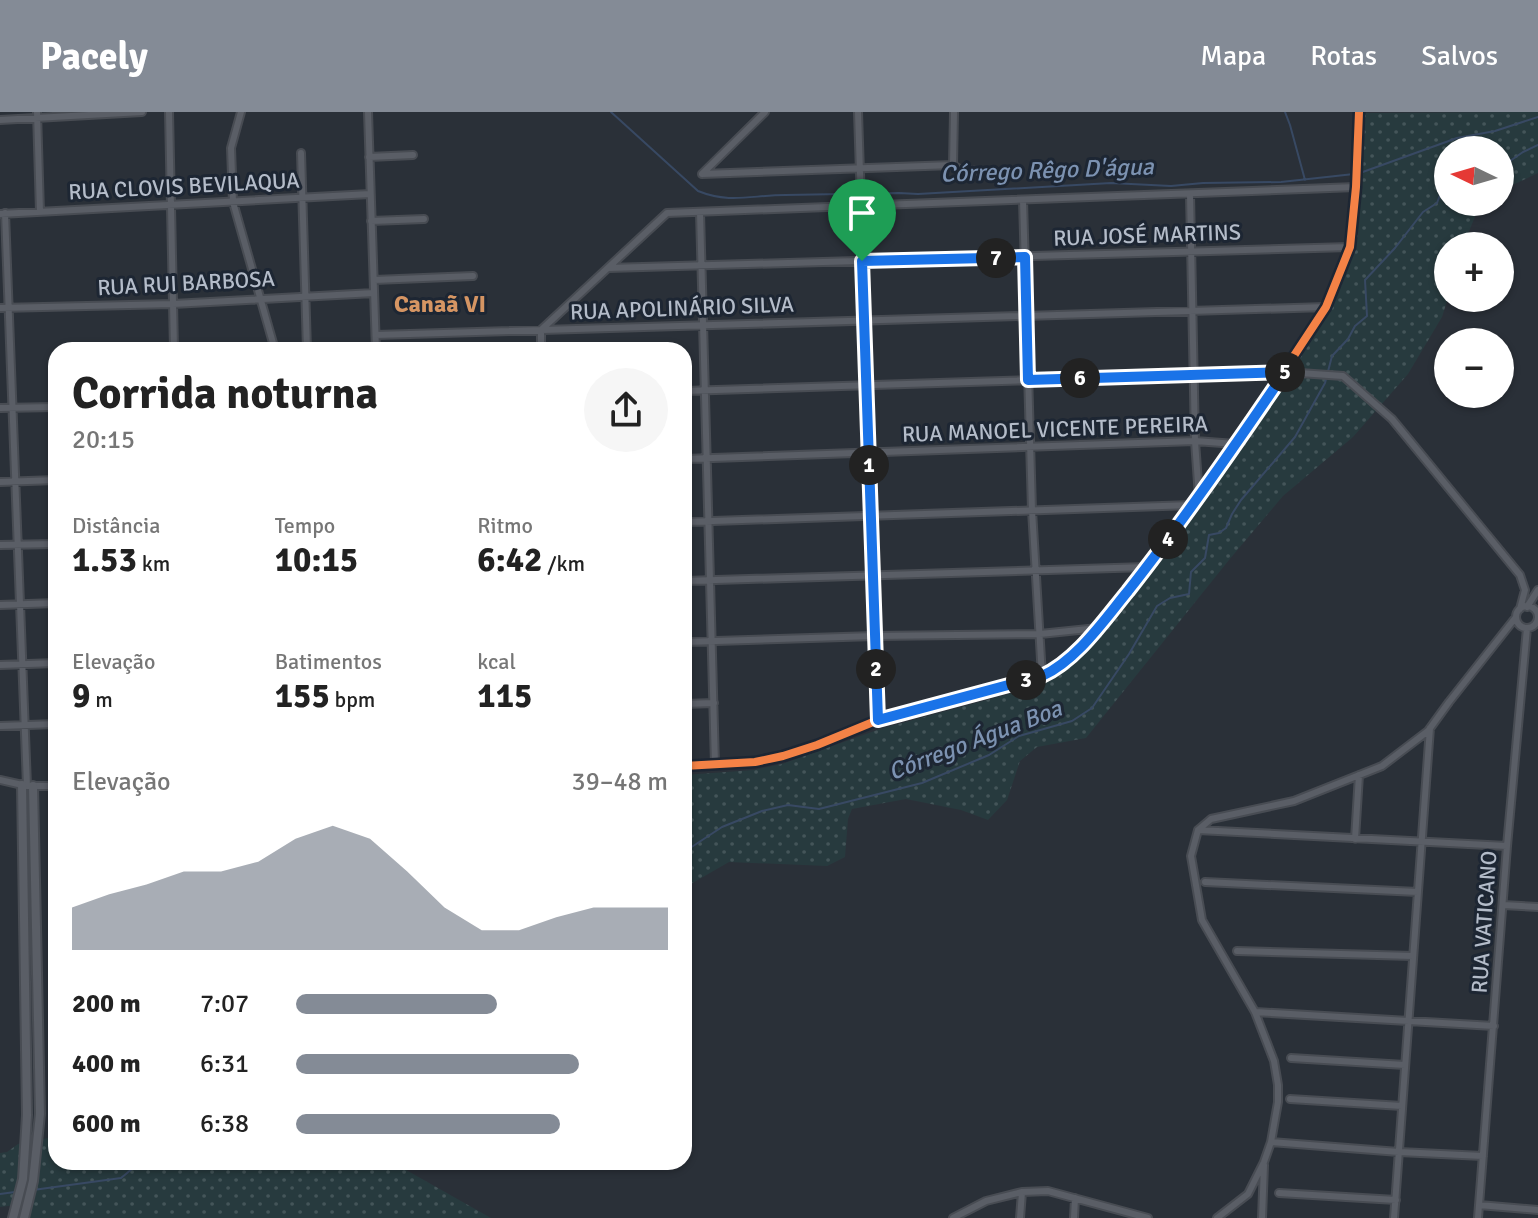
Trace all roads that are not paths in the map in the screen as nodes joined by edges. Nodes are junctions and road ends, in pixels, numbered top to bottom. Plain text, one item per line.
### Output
1 (142, 112) edge
2 (169, 112) edge
3 (241, 112) edge
4 (368, 112) edge
5 (764, 112) edge
6 (774, 112) edge
7 (858, 112) edge
8 (954, 112) edge
9 (1359, 112) edge
10 (37, 115) edge
11 (0, 120) edge
12 (301, 153) dead end
13 (413, 155) dead end
14 (369, 157) junction
15 (953, 165) junction
16 (859, 168) junction
17 (979, 171) dead end
18 (1356, 187) junction
19 (370, 194) junction
20 (1190, 194) junction
21 (303, 198) junction
22 (1023, 200) junction
23 (233, 202) junction
24 (860, 203) junction
25 (171, 205) junction
26 (40, 212) junction
27 (700, 212) junction
28 (2, 214) edge
29 (424, 219) dead end
30 (371, 221) junction
31 (1350, 247) junction
32 (1191, 252) junction
33 (1025, 257) junction
34 (862, 261) junction
35 (702, 266) junction
36 (608, 268) junction
37 (473, 276) dead end
38 (374, 280) junction
39 (374, 293) junction
40 (306, 295) junction
41 (260, 299) junction
42 (173, 304) junction
43 (1326, 307) junction
44 (4, 308) edge
45 (1193, 311) junction
46 (1026, 316) junction
47 (864, 320) junction
48 (703, 325) junction
49 (541, 330) junction
50 (376, 335) junction
51 (174, 342) edge
52 (273, 342) edge
53 (307, 342) edge
54 (376, 342) edge
55 (541, 342) edge
56 (1285, 372) junction
57 (1194, 375) junction
58 (1028, 380) junction
59 (867, 386) junction
60 (705, 390) junction
61 (692, 391) edge
62 (48, 407) edge
63 (0, 408) edge
64 (11, 408) junction
65 (1195, 441) junction
66 (1236, 444) junction
67 (1030, 447) junction
68 (869, 452) junction
69 (707, 458) junction
70 (692, 459) edge
71 (48, 480) edge
72 (0, 482) edge
73 (15, 482) junction
74 (1199, 497) junction
75 (1193, 505) junction
76 (1032, 510) junction
77 (871, 516) junction
78 (709, 521) junction
79 (692, 522) edge
80 (48, 544) edge
81 (0, 545) edge
82 (17, 545) junction
83 (1147, 567) junction
84 (1035, 571) junction
85 (873, 575) junction
86 (710, 580) junction
87 (692, 581) edge
88 (1538, 590) edge
89 (48, 603) edge
90 (19, 604) junction
91 (0, 605) edge
92 (1524, 608) junction
93 (1516, 617) junction
94 (1098, 628) junction
95 (1527, 628) junction
96 (1040, 634) junction
97 (875, 636) junction
98 (712, 641) junction
99 (692, 642) edge
100 (48, 663) edge
101 (21, 664) junction
102 (0, 665) edge
103 (1042, 676) junction
104 (714, 703) junction
105 (692, 704) edge
106 (878, 720) junction
107 (48, 724) edge
108 (24, 725) junction
109 (0, 726) edge
110 (1430, 728) junction
111 (715, 765) junction
112 (692, 766) edge
113 (1359, 775) junction
114 (0, 780) edge
115 (27, 786) junction
116 (48, 786) edge
117 (1198, 830) junction
118 (1355, 839) junction
119 (1423, 843) junction
120 (1507, 846) junction
121 (1205, 882) dead end
122 (1418, 892) junction
123 (1503, 905) junction
124 (1538, 907) edge
125 (1237, 951) dead end
126 (1413, 956) junction
127 (1255, 1012) junction
128 (1409, 1020) junction
129 (1494, 1026) junction
130 (1291, 1058) dead end
131 (1405, 1065) junction
132 (1290, 1099) dead end
133 (1402, 1106) junction
134 (1271, 1142) junction
135 (1399, 1152) junction
136 (1483, 1156) junction
137 (1264, 1162) junction
138 (1022, 1192) junction
139 (1279, 1193) dead end
140 (1075, 1198) junction
141 (1396, 1200) junction
142 (1479, 1205) junction
143 (973, 1207) junction
144 (1538, 1210) edge
145 (1133, 1216) edge
146 (13, 1218) edge
147 (24, 1218) edge
148 (953, 1218) edge
149 (973, 1218) edge
150 (1020, 1218) edge
151 (1074, 1218) edge
152 (1148, 1218) edge
153 (1217, 1218) edge
154 (1262, 1218) edge
155 (1394, 1218) edge
156 (1478, 1218) edge

1 - 10 street
2 - 25 street
3 - 23 street
4 - 14 street
5 - 6 street
5 - 16 street
7 - 16 street
8 - 15 street
9 - 18 street
10 - 11 street
10 - 26 street
12 - 21 street
13 - 14 street
14 - 19 street
15 - 16 street
15 - 17 street
16 - 24 street
18 - 20 street
18 - 31 street
19 - 21 street, RUA CLOVIS BEVILAQUA
19 - 30 street
20 - 22 street
20 - 32 street
21 - 23 street, RUA CLOVIS BEVILAQUA
21 - 40 street
22 - 24 street
22 - 33 street
23 - 25 street, RUA CLOVIS BEVILAQUA
23 - 41 street
24 - 27 street
24 - 34 street
25 - 26 street, RUA CLOVIS BEVILAQUA
25 - 42 street
26 - 28 street, RUA CLOVIS BEVILAQUA
27 - 35 street
27 - 36 street
28 - 44 street
29 - 30 street
30 - 38 street
31 - 32 street, RUA JOSÉ MARTINS
31 - 43 street
32 - 33 street, RUA JOSÉ MARTINS
32 - 45 street
33 - 34 street, RUA JOSÉ MARTINS
33 - 46 street
34 - 35 street, RUA JOSÉ MARTINS
34 - 47 street
35 - 36 street, RUA JOSÉ MARTINS
35 - 48 street
36 - 49 street
37 - 38 street
38 - 39 street
39 - 40 street, RUA RUI BARBOSA
39 - 50 street
40 - 41 street, RUA RUI BARBOSA
40 - 53 street
41 - 42 street, RUA RUI BARBOSA
41 - 52 street
42 - 44 street, RUA RUI BARBOSA
42 - 51 street
43 - 45 street, RUA APOLINÁRIO SILVA
43 - 56 street
44 - 64 street
45 - 46 street, RUA APOLINÁRIO SILVA
45 - 57 street
46 - 47 street, RUA APOLINÁRIO SILVA
46 - 58 street
47 - 48 street, RUA APOLINÁRIO SILVA
47 - 59 street
48 - 49 street, RUA APOLINÁRIO SILVA
48 - 60 street
49 - 50 street, RUA APOLINÁRIO SILVA
49 - 55 street
50 - 54 street
56 - 57 street
56 - 66 street
56 - 92 street
57 - 58 street
57 - 65 street
58 - 59 street
58 - 67 street
59 - 60 street
59 - 68 street
60 - 61 street
60 - 69 street
62 - 64 street
63 - 64 street
64 - 73 street
65 - 66 street, RUA MANOEL VICENTE PEREIRA
65 - 67 street, RUA MANOEL VICENTE PEREIRA
65 - 74 street
66 - 74 street
67 - 68 street, RUA MANOEL VICENTE PEREIRA
67 - 76 street
68 - 69 street, RUA MANOEL VICENTE PEREIRA
68 - 77 street
69 - 70 street, RUA MANOEL VICENTE PEREIRA
69 - 78 street
71 - 73 street
72 - 73 street
73 - 82 street
74 - 75 street
75 - 76 street
75 - 83 street
76 - 77 street
76 - 84 street
77 - 78 street
77 - 85 street
78 - 79 street
78 - 86 street
80 - 82 street
81 - 82 street
82 - 90 street
83 - 84 street
83 - 94 street
84 - 85 street
84 - 96 street
85 - 86 street
85 - 97 street
86 - 87 street
86 - 98 street
88 - 92 street
89 - 90 street
90 - 91 street
90 - 101 street
92 - 93 street
92 - 95 street
93 - 95 street
93 - 110 street
94 - 96 street
94 - 103 street
95 - 120 street, RUA VATICANO
96 - 97 street
96 - 103 street
97 - 98 street
97 - 106 street
98 - 99 street
98 - 104 street
100 - 101 street
101 - 102 street
101 - 108 street
103 - 106 street
104 - 105 street
104 - 111 street
106 - 111 street
107 - 108 street
108 - 109 street
108 - 115 street
110 - 113 street
110 - 119 street
111 - 112 street
113 - 117 street
113 - 118 street
114 - 115 street
115 - 116 street
115 - 146 street
115 - 147 street
117 - 118 street
117 - 127 street
118 - 119 street
119 - 120 street
119 - 122 street
120 - 123 street, RUA VATICANO
121 - 122 street
122 - 126 street
123 - 124 street
123 - 129 street, RUA VATICANO
125 - 126 street
126 - 128 street
127 - 128 street
127 - 134 street
128 - 129 street
128 - 131 street
129 - 136 street, RUA VATICANO
130 - 131 street
131 - 133 street
132 - 133 street
133 - 135 street
134 - 135 street
134 - 137 street
135 - 136 street
135 - 141 street
136 - 142 street, RUA VATICANO
137 - 153 street
137 - 154 street
138 - 140 street
138 - 143 street
138 - 150 street
139 - 141 street
140 - 145 street
140 - 151 street
141 - 155 street
142 - 144 street
142 - 156 street, RUA VATICANO
143 - 148 street
143 - 149 street
145 - 152 street

